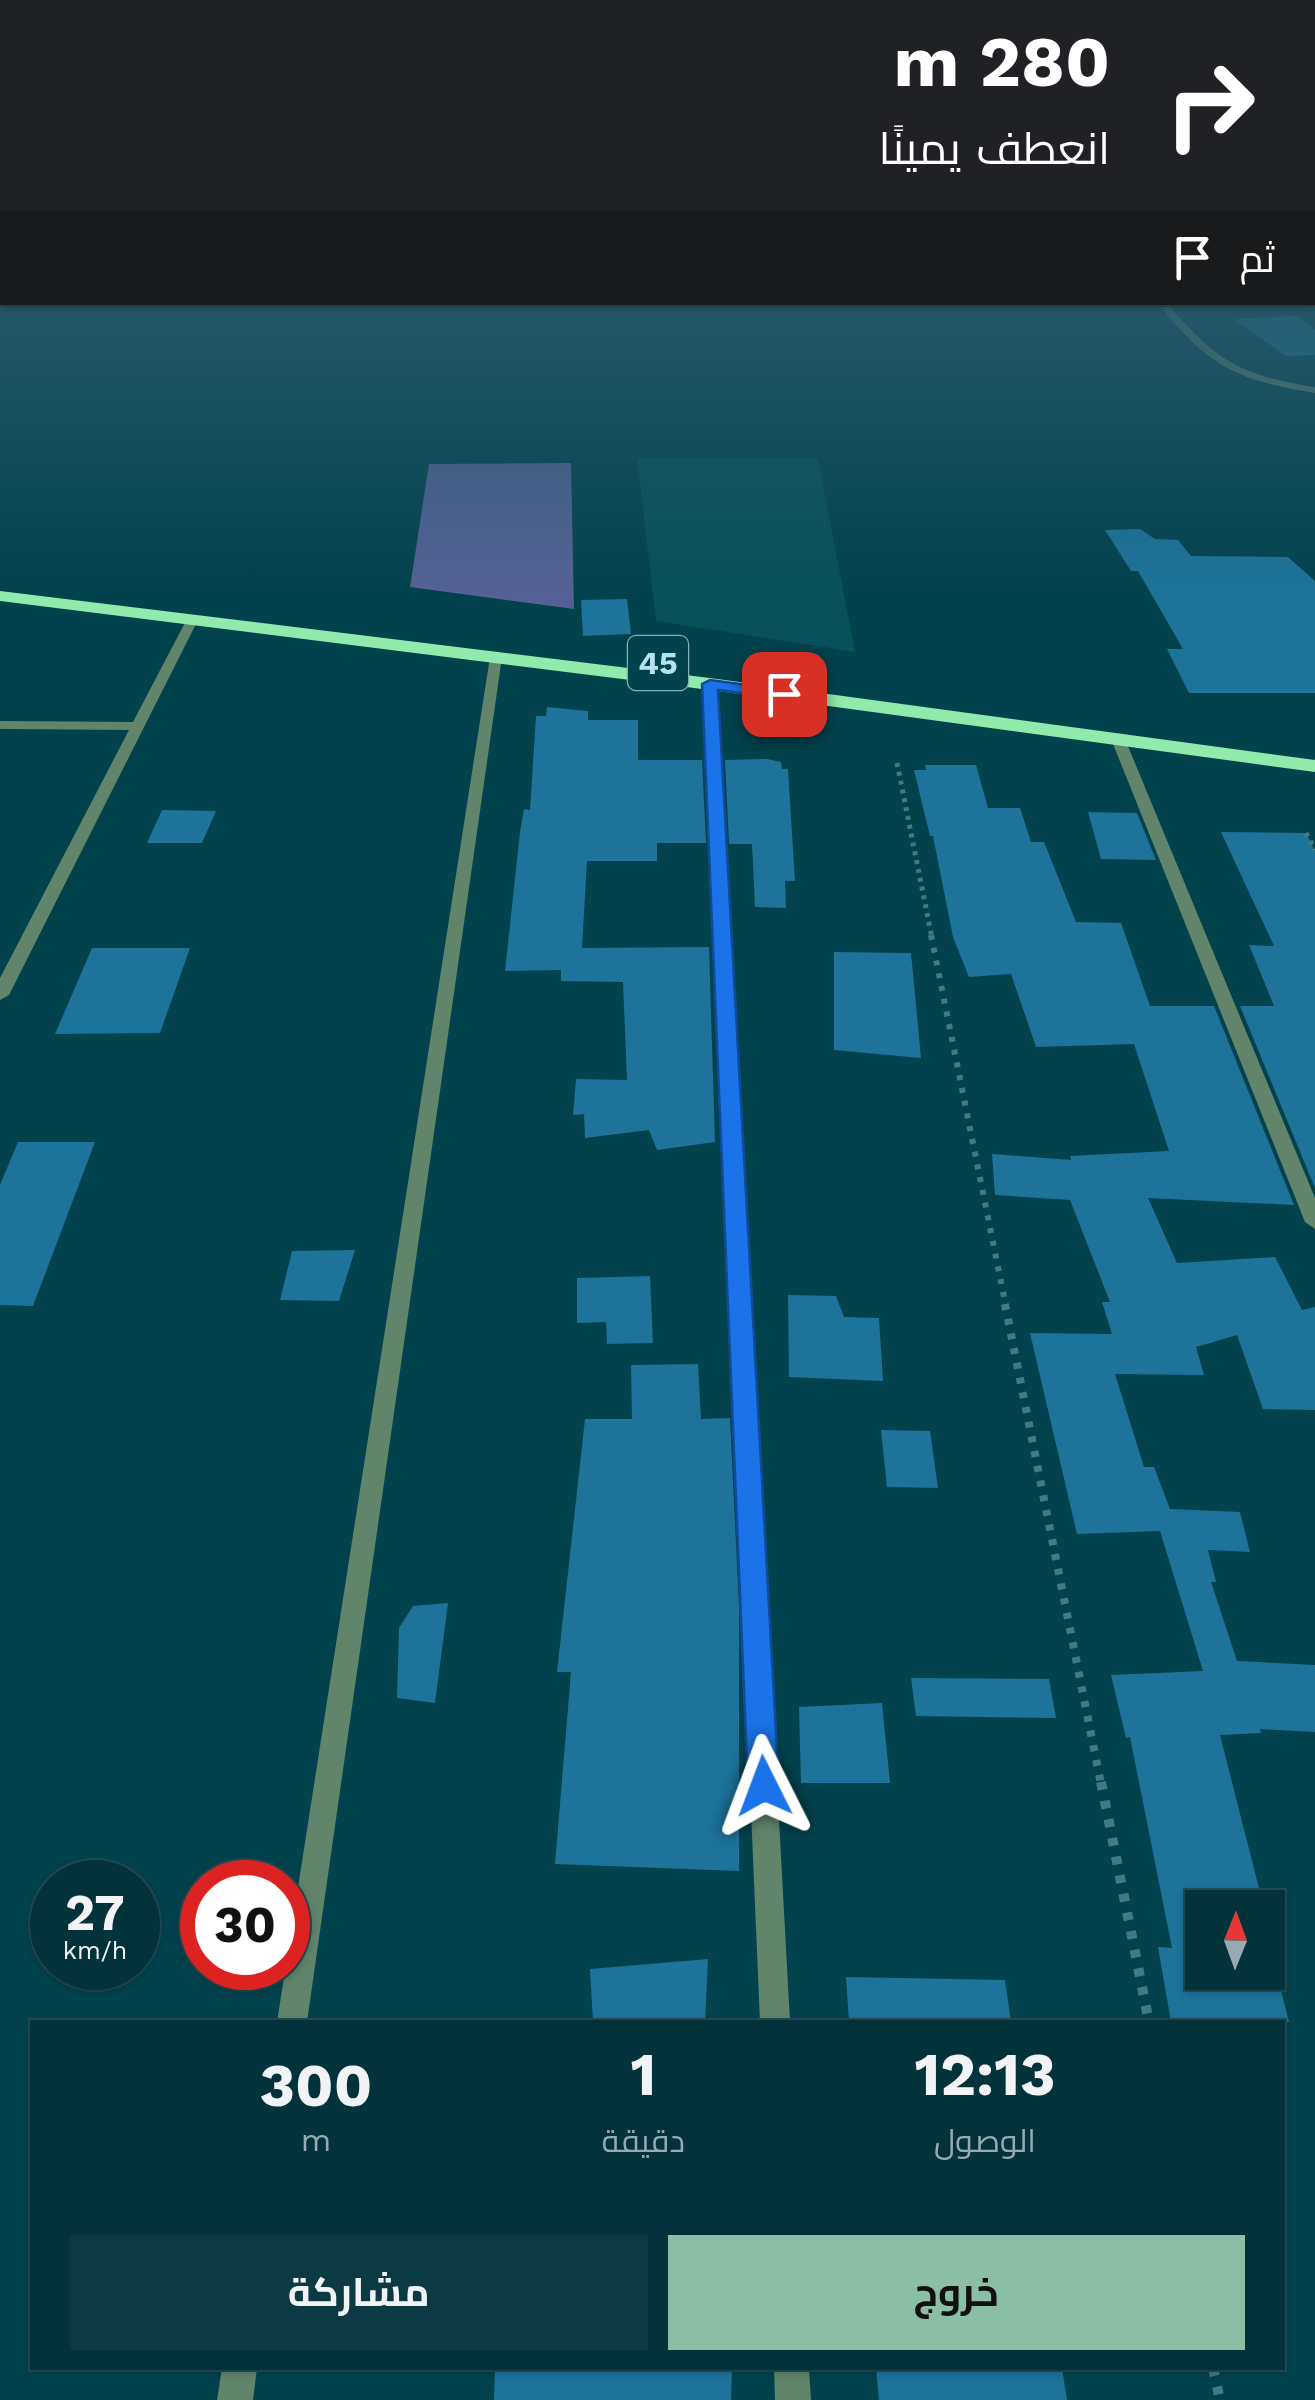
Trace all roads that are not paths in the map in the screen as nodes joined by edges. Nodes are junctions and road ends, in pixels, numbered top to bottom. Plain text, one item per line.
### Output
1 (1237, 371) edge
2 (1315, 390) edge
3 (0, 578) edge
4 (0, 596) edge
5 (192, 620) junction
6 (496, 658) junction
7 (710, 684) junction
8 (0, 726) edge
9 (137, 726) junction
10 (1118, 739) junction
11 (1315, 748) edge
12 (1315, 766) edge
13 (0, 995) edge
14 (1315, 1222) edge
15 (292, 2020) edge
16 (775, 2020) edge
17 (240, 2370) edge
18 (792, 2370) edge
19 (236, 2400) edge
20 (793, 2400) edge

1 - 2 street
3 - 11 highway, 45
4 - 5 highway, 45
5 - 6 highway, 45
5 - 9 street
6 - 7 highway, 45
6 - 15 street
7 - 10 highway, 45
7 - 16 street
8 - 9 street
9 - 13 street
10 - 12 highway, 45
10 - 14 street
17 - 19 street
18 - 20 street

